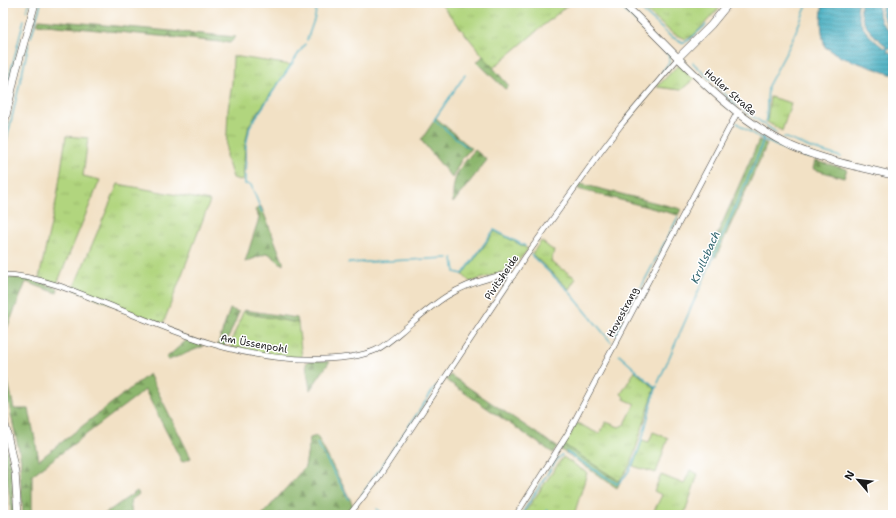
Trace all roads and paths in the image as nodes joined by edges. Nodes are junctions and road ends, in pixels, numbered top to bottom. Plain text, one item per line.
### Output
1 (35, 3) edge
2 (623, 3) edge
3 (730, 3) edge
4 (679, 57) junction
5 (737, 113) junction
6 (3, 129) edge
7 (893, 175) edge
8 (3, 275) edge
9 (513, 276) junction
10 (3, 414) edge
11 (18, 515) edge
12 (349, 515) edge
13 (516, 515) edge

1 - 6 street
2 - 4 street, Holler Straße
3 - 4 street
4 - 5 street, Holler Straße
4 - 9 street, Pivitsheide
5 - 7 street, Holler Straße
5 - 13 street, Hovestrang
8 - 9 street, Am Üssenpohl
9 - 12 street, Pivitsheide
10 - 11 street

